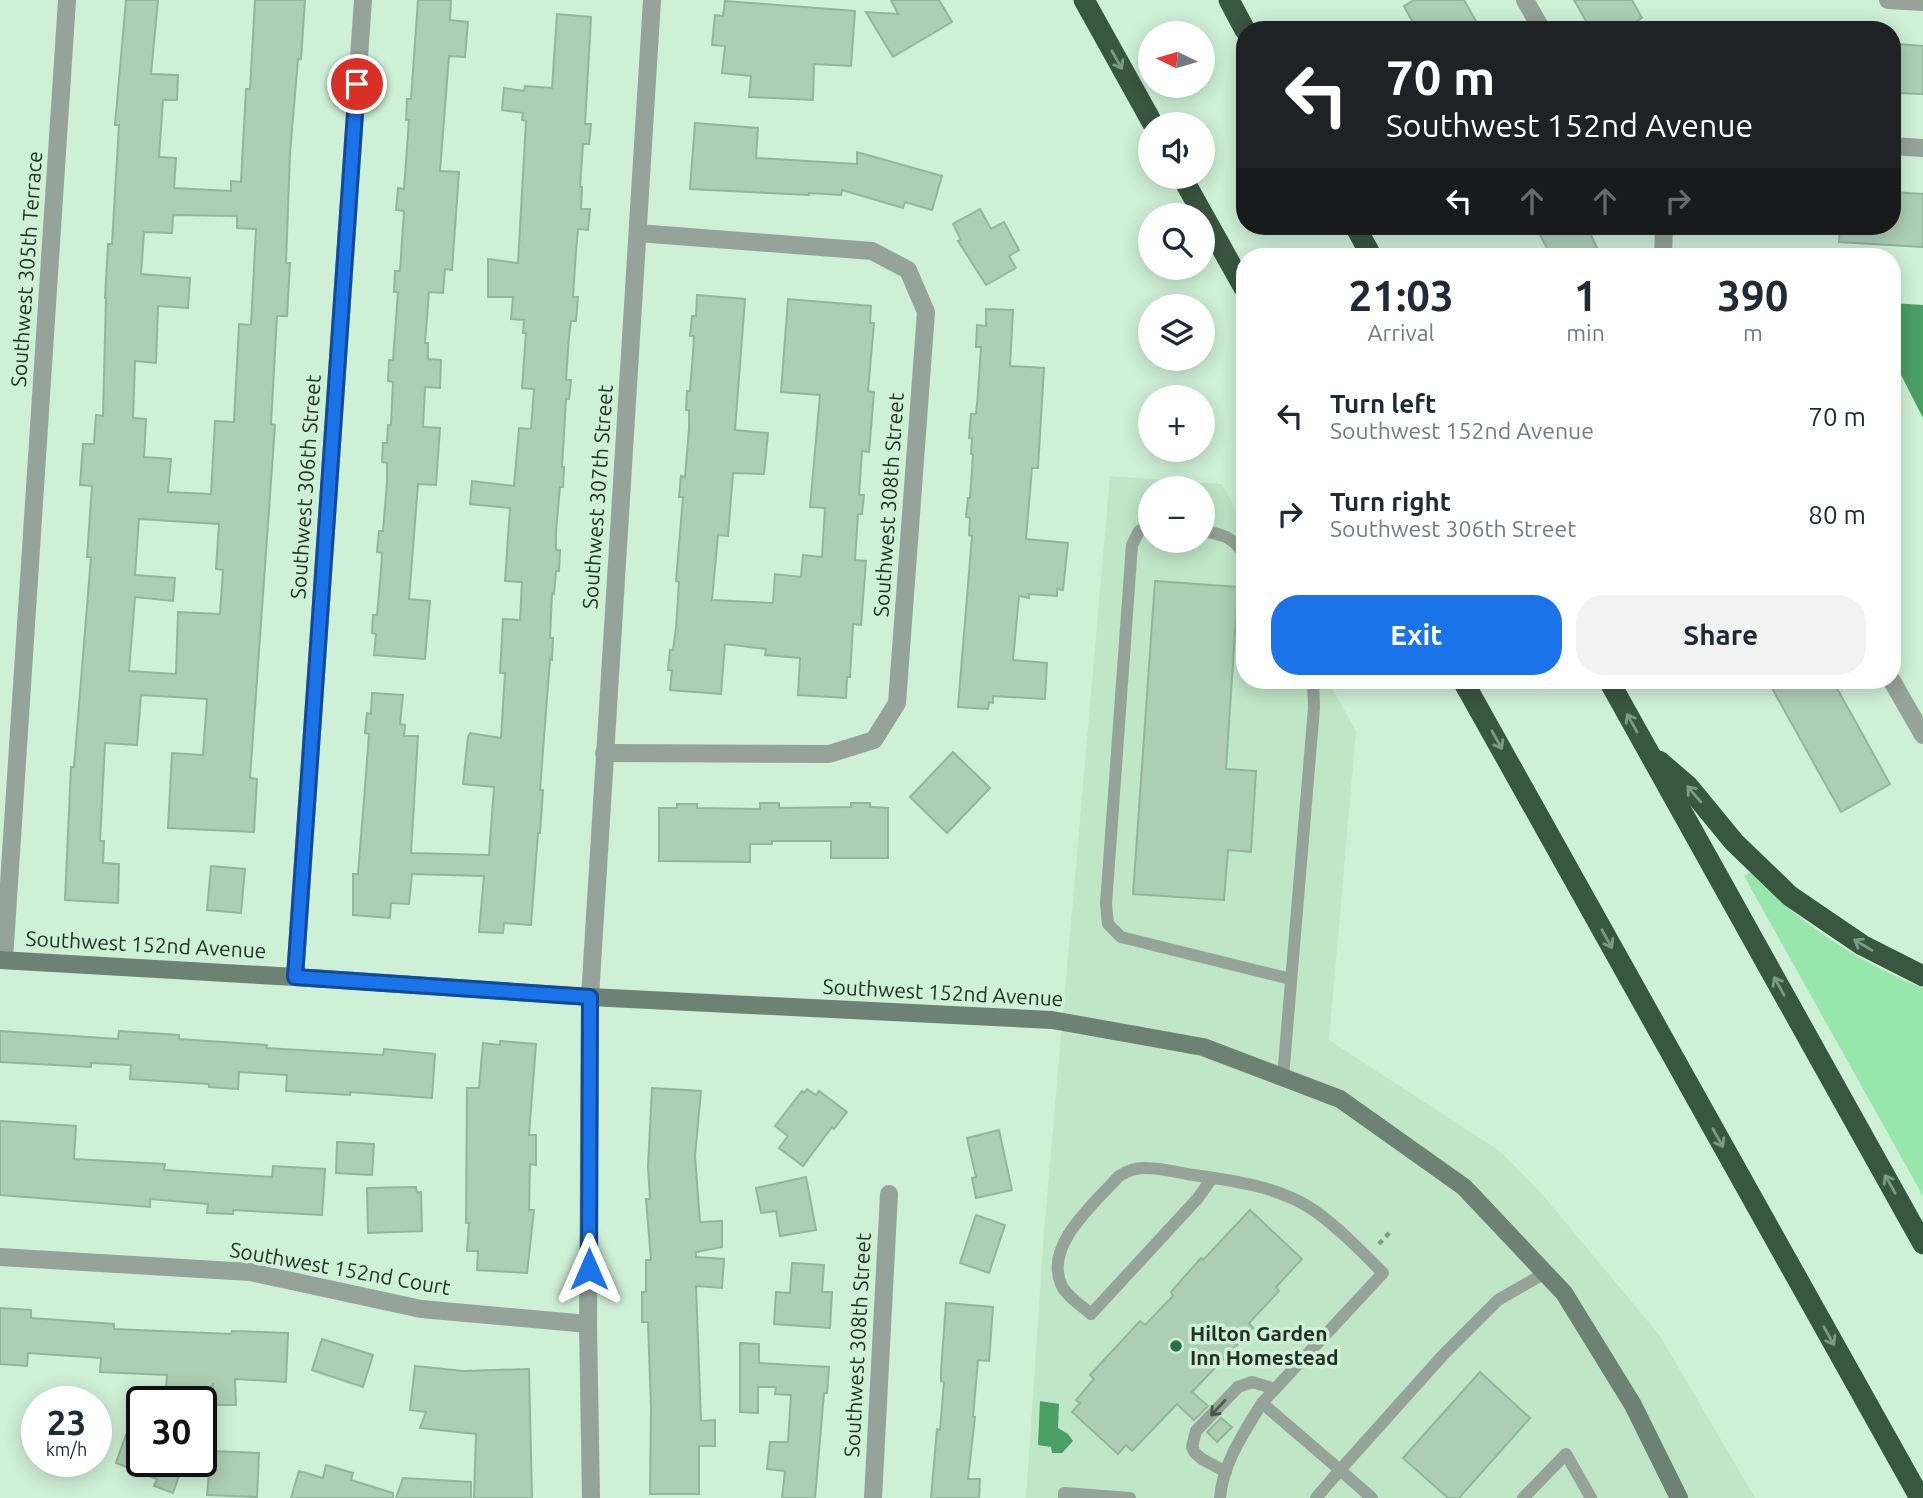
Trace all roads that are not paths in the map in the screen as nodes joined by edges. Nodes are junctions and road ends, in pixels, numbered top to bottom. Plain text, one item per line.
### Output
1 (67, 0) edge
2 (363, 0) edge
3 (652, 0) edge
4 (1084, 0) edge
5 (1229, 0) edge
6 (1525, 0) edge
7 (1888, 0) edge
8 (1923, 2) edge
9 (1240, 21) edge
10 (1537, 21) edge
11 (1146, 112) edge
12 (1901, 147) edge
13 (1923, 148) edge
14 (1189, 189) edge
15 (638, 233) junction
16 (1236, 274) edge
17 (1138, 533) edge
18 (1215, 533) edge
19 (1236, 542) edge
20 (1313, 689) edge
21 (1467, 689) edge
22 (1613, 689) edge
23 (1897, 689) edge
24 (1923, 735) edge
25 (1648, 752) junction
26 (604, 753) junction
27 (2, 960) edge
28 (1923, 976) edge
29 (295, 977) junction
30 (1291, 979) junction
31 (590, 997) junction
32 (1283, 1077) junction
33 (1212, 1178) junction
34 (889, 1194) dead end
35 (1923, 1244) edge
36 (0, 1257) edge
37 (1545, 1273) junction
38 (588, 1324) junction
39 (1275, 1390) junction
40 (1262, 1403) junction
41 (1340, 1469) junction
42 (1226, 1472) junction
43 (591, 1498) edge
44 (873, 1498) edge
45 (1063, 1498) edge
46 (1130, 1498) edge
47 (1220, 1498) edge
48 (1316, 1498) edge
49 (1373, 1498) edge
50 (1523, 1498) edge
51 (1591, 1498) edge
52 (1679, 1498) edge
53 (1920, 1498) edge

1 - 27 street, Southwest 305th Terrace
2 - 29 street, Southwest 306th Street
3 - 15 street, Southwest 307th Street
4 -> 11 highway
5 - 9 highway
6 - 10 street
7 - 8 street
12 - 13 street
14 - 16 highway
15 - 26 street, Southwest 307th Street
15 - 26 street, Southwest 308th Street
17 - 30 lane
18 - 19 lane
20 - 30 lane
21 -> 53 highway
25 -> 22 highway
23 - 24 street
28 -> 25 highway
35 -> 25 highway
26 - 31 street, Southwest 307th Street
27 - 29 street, Southwest 152nd Avenue
29 - 31 street, Southwest 152nd Avenue
30 - 32 lane
31 - 32 street, Southwest 152nd Avenue
31 - 38 street, Southwest 307th Street
32 - 37 street, Southwest 152nd Avenue
33 - 33 lane
33 - 39 lane
34 - 44 street, Southwest 308th Street
36 - 38 street, Southwest 152nd Court
37 - 41 lane
37 - 52 street, Southwest 152nd Avenue
38 - 43 street, Southwest 307th Street
39 - 40 lane
39 -> 42 lane
40 - 41 lane
40 - 42 lane
41 - 48 lane
41 - 49 lane
42 - 47 lane
45 - 46 lane
50 - 51 lane

